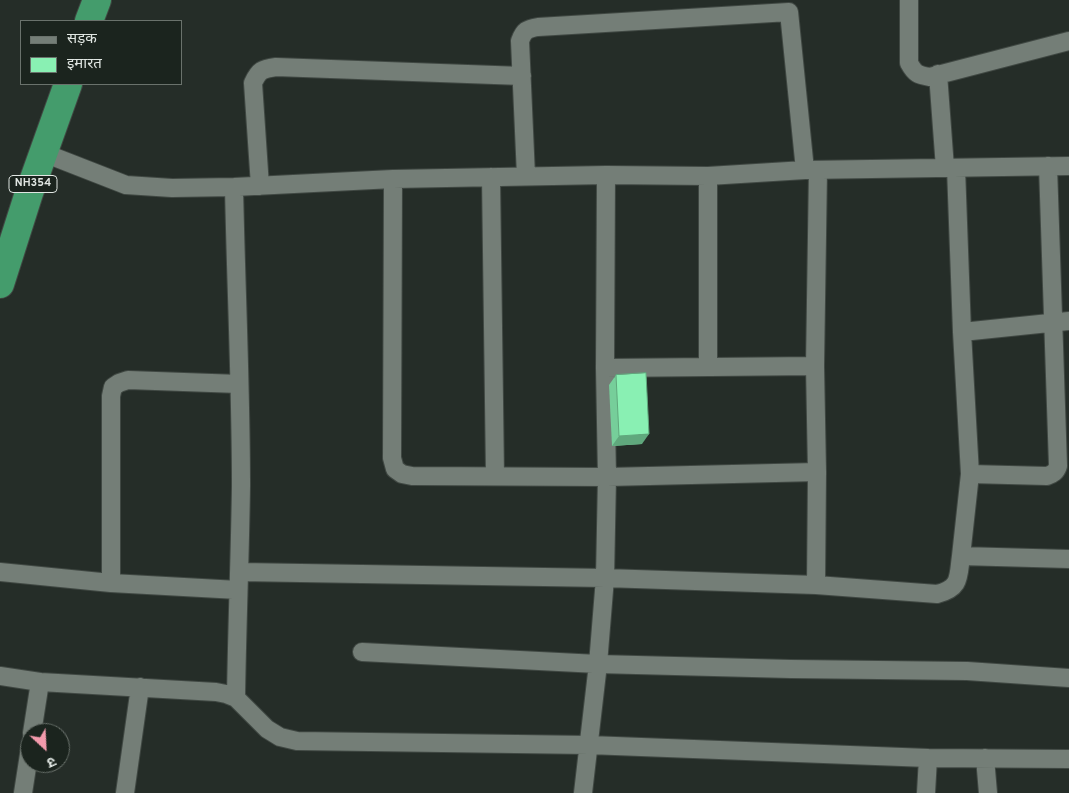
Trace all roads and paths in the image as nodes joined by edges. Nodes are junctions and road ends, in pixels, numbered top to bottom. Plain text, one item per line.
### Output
1 (97, 0) edge
2 (909, 0) edge
3 (788, 6) edge
4 (89, 20) edge
5 (1069, 41) edge
6 (938, 74) junction
7 (522, 76) junction
8 (68, 85) edge
9 (44, 153) junction
10 (1048, 166) junction
11 (1069, 166) edge
12 (950, 168) junction
13 (811, 170) junction
14 (606, 175) junction
15 (526, 176) junction
16 (708, 176) junction
17 (492, 177) junction
18 (393, 179) junction
19 (260, 186) junction
20 (234, 187) junction
21 (8, 235) edge
22 (0, 284) edge
23 (1061, 322) edge
24 (962, 332) junction
25 (815, 366) junction
26 (708, 367) junction
27 (605, 368) junction
28 (239, 384) junction
29 (817, 472) junction
30 (970, 474) junction
31 (495, 476) junction
32 (608, 477) junction
33 (961, 556) junction
34 (1069, 559) edge
35 (0, 572) edge
36 (240, 572) junction
37 (605, 578) junction
38 (111, 583) junction
39 (816, 585) junction
40 (238, 590) junction
41 (362, 652) dead end
42 (598, 664) junction
43 (0, 676) edge
44 (1069, 678) edge
45 (40, 682) junction
46 (140, 687) junction
47 (236, 698) junction
48 (34, 723) edge
49 (589, 746) junction
50 (928, 758) junction
51 (984, 758) junction
52 (1069, 759) edge
53 (26, 773) edge
54 (23, 793) edge
55 (125, 793) edge
56 (583, 793) edge
57 (926, 793) edge
58 (988, 793) edge

1 - 4 highway
2 - 6 street
3 - 7 street
3 - 13 street
5 - 6 street
6 - 12 street
7 - 15 street
7 - 19 street
8 - 9 highway, NH354
9 - 20 street
9 - 21 highway, NH354
10 - 11 street
10 - 12 street
10 - 23 street
12 - 13 street
12 - 24 street
13 - 16 street
13 - 25 street
14 - 15 street
14 - 16 street
14 - 27 street
15 - 17 street
16 - 26 street
17 - 18 street
17 - 31 street
18 - 19 street
18 - 31 street
19 - 20 street
20 - 28 street
21 - 22 highway, NH354
23 - 24 street
23 - 30 street
24 - 30 street
25 - 26 street
25 - 29 street
26 - 27 street
27 - 32 street
28 - 36 street
28 - 38 street
29 - 32 street
29 - 39 street
30 - 33 street
31 - 32 street
32 - 37 street
33 - 34 street
33 - 39 street
35 - 38 street
36 - 37 street
36 - 40 street
37 - 39 street
37 - 42 street
38 - 40 street
40 - 47 street
41 - 42 street
42 - 44 street
42 - 49 street
43 - 45 street
45 - 46 street
45 - 48 street
46 - 47 street
46 - 55 street
47 - 49 street
49 - 50 street
49 - 56 street
50 - 51 street
50 - 57 street
51 - 52 street
51 - 58 street
53 - 54 street

